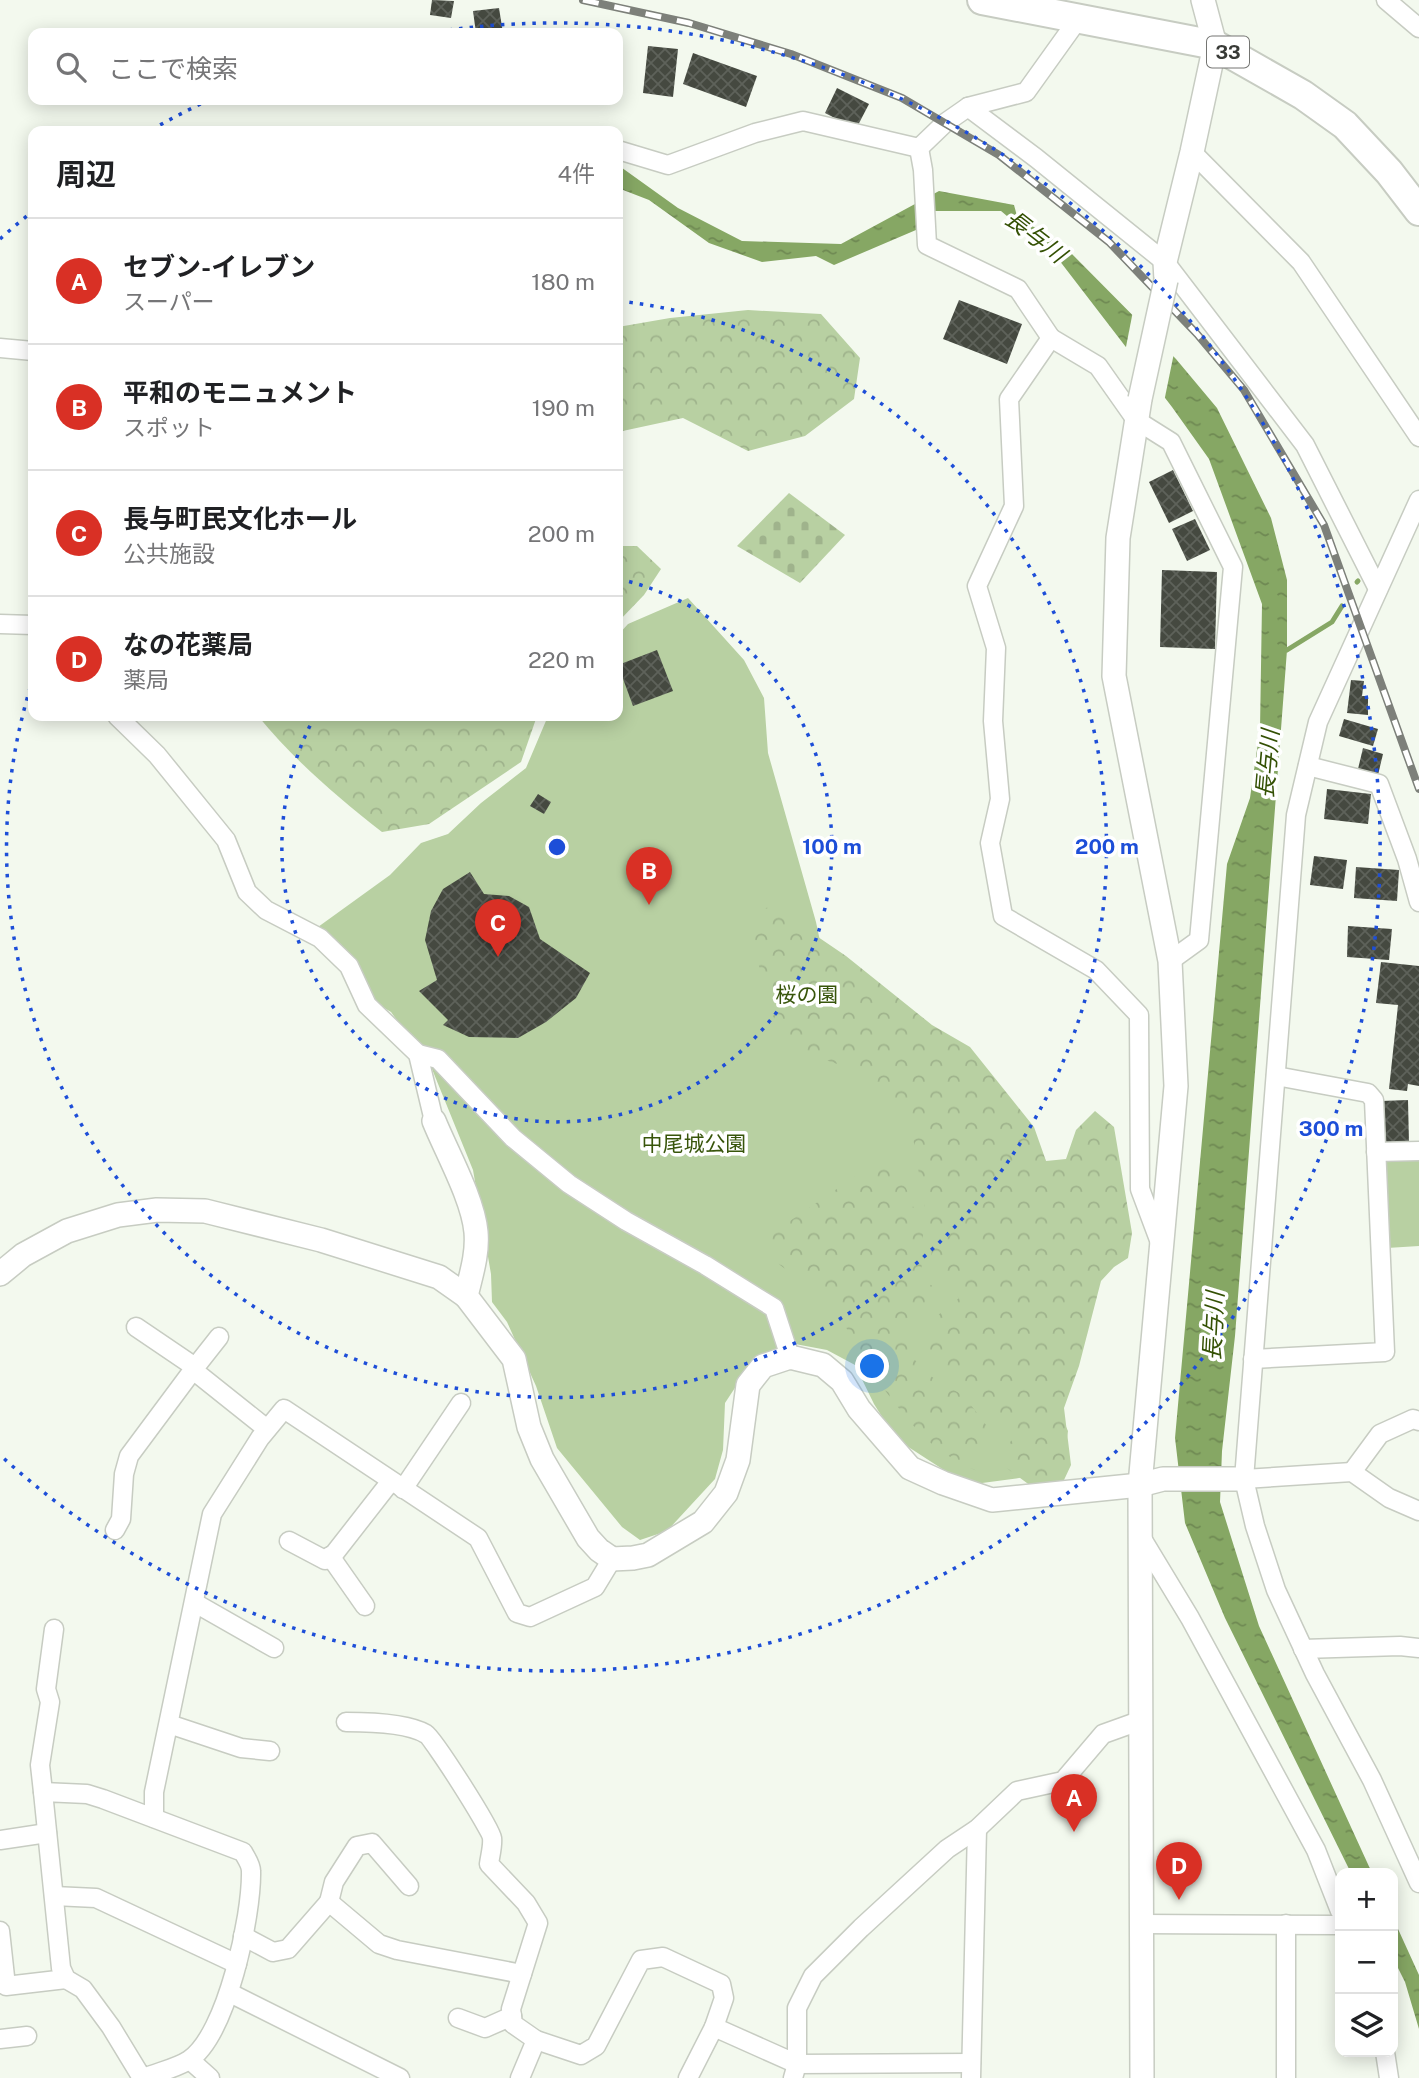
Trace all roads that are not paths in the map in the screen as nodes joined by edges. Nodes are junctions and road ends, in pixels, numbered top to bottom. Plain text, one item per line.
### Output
1 (982, 0) edge
2 (1203, 0) edge
3 (1386, 0) edge
4 (1074, 12) edge
5 (1419, 28) edge
6 (1215, 45) junction
7 (968, 107) junction
8 (919, 148) junction
9 (623, 152) edge
10 (1192, 152) junction
11 (1419, 211) edge
12 (1166, 271) junction
13 (1051, 338) junction
14 (0, 348) edge
15 (28, 351) edge
16 (1138, 409) junction
17 (1419, 437) edge
18 (1415, 507) edge
19 (1419, 531) edge
20 (1378, 589) junction
21 (0, 624) edge
22 (28, 625) edge
23 (122, 721) edge
24 (1308, 766) junction
25 (1419, 902) edge
26 (1170, 961) junction
27 (418, 1054) junction
28 (1276, 1076) junction
29 (434, 1121) joint
30 (1419, 1151) edge
31 (1376, 1152) junction
32 (1161, 1246) junction
33 (0, 1274) edge
34 (466, 1296) junction
35 (136, 1327) dead end
36 (219, 1338) dead end
37 (790, 1357) junction
38 (1254, 1359) junction
39 (194, 1368) junction
40 (461, 1403) dead end
41 (1419, 1421) edge
42 (267, 1429) junction
43 (1352, 1472) junction
44 (1244, 1479) junction
45 (397, 1485) junction
46 (1140, 1485) junction
47 (1419, 1511) edge
48 (115, 1530) dead end
49 (1141, 1536) junction
50 (289, 1541) dead end
51 (330, 1556) junction
52 (612, 1559) junction
53 (195, 1603) junction
54 (365, 1606) dead end
55 (54, 1629) dead end
56 (274, 1648) dead end
57 (1419, 1648) edge
58 (1303, 1649) junction
59 (1142, 1720) junction
60 (346, 1722) dead end
61 (169, 1724) junction
62 (270, 1751) dead end
63 (43, 1791) junction
64 (154, 1818) junction
65 (977, 1829) junction
66 (47, 1833) junction
67 (0, 1840) edge
68 (1419, 1883) edge
69 (409, 1886) dead end
70 (54, 1896) junction
71 (1335, 1898) edge
72 (330, 1902) junction
73 (1142, 1924) junction
74 (1286, 1924) junction
75 (1335, 1924) edge
76 (1, 1931) edge
77 (243, 1936) junction
78 (237, 1964) junction
79 (522, 1974) junction
80 (66, 1979) junction
81 (230, 1993) junction
82 (512, 2016) junction
83 (458, 2018) dead end
84 (714, 2027) junction
85 (27, 2036) dead end
86 (0, 2039) edge
87 (536, 2040) junction
88 (1386, 2057) edge
89 (190, 2060) junction
90 (795, 2071) edge
91 (971, 2071) edge
92 (143, 2078) edge
93 (210, 2078) edge
94 (400, 2078) edge
95 (520, 2078) edge
96 (688, 2078) edge
97 (1142, 2078) edge
98 (1286, 2078) edge
99 (1389, 2078) edge

1 - 4 main road, 33
2 - 6 street
3 - 5 street
4 - 6 main road, 33
4 - 7 street
6 - 10 street
6 - 11 main road, 33
7 - 8 street
7 - 12 street
8 - 9 street
8 - 13 street
10 - 12 street
10 - 17 street
12 - 16 street, bridge
12 - 20 street
13 - 16 street
13 - 32 street
14 - 15 street
16 - 26 street
16 - 26 street
18 - 19 street
18 - 20 street
20 - 24 street
21 - 22 street
23 - 27 street
24 - 25 street
24 - 28 street
26 - 32 street
27 - 29 street
27 - 37 street
28 - 31 street
28 - 38 street
29 - 34 street
30 - 31 street
31 - 38 street
32 - 46 street
33 - 34 street
34 - 52 street
35 - 39 street
36 - 39 street
37 - 46 street
37 - 52 street
38 - 44 street
39 - 42 street
39 - 48 street
40 - 45 street
41 - 43 street
42 - 45 street
42 - 53 street
43 - 44 street
43 - 47 street
44 - 46 street
44 - 58 street
45 - 51 street
45 - 52 street
46 - 49 street
49 - 59 street
49 - 71 street
50 - 51 street
51 - 54 street
53 - 56 street
53 - 61 street
55 - 63 street
57 - 58 street
58 - 68 street
59 - 65 street
59 - 73 street
60 - 79 street
61 - 62 street
61 - 64 street
63 - 64 street
63 - 66 street
64 - 77 street
65 - 90 street
65 - 91 street
66 - 67 street
66 - 70 street
69 - 72 street
70 - 78 street
70 - 80 street
72 - 77 street
72 - 79 street
73 - 74 street
73 - 97 street
74 - 75 street
74 - 98 street
76 - 80 street
77 - 78 street
78 - 81 street
79 - 82 street
80 - 92 street
81 - 89 street
81 - 94 street
82 - 83 street
82 - 87 street
84 - 87 street
84 - 90 street
84 - 96 street
85 - 86 street
87 - 95 street
88 - 99 street
89 - 92 street
89 - 93 street
90 - 91 street

